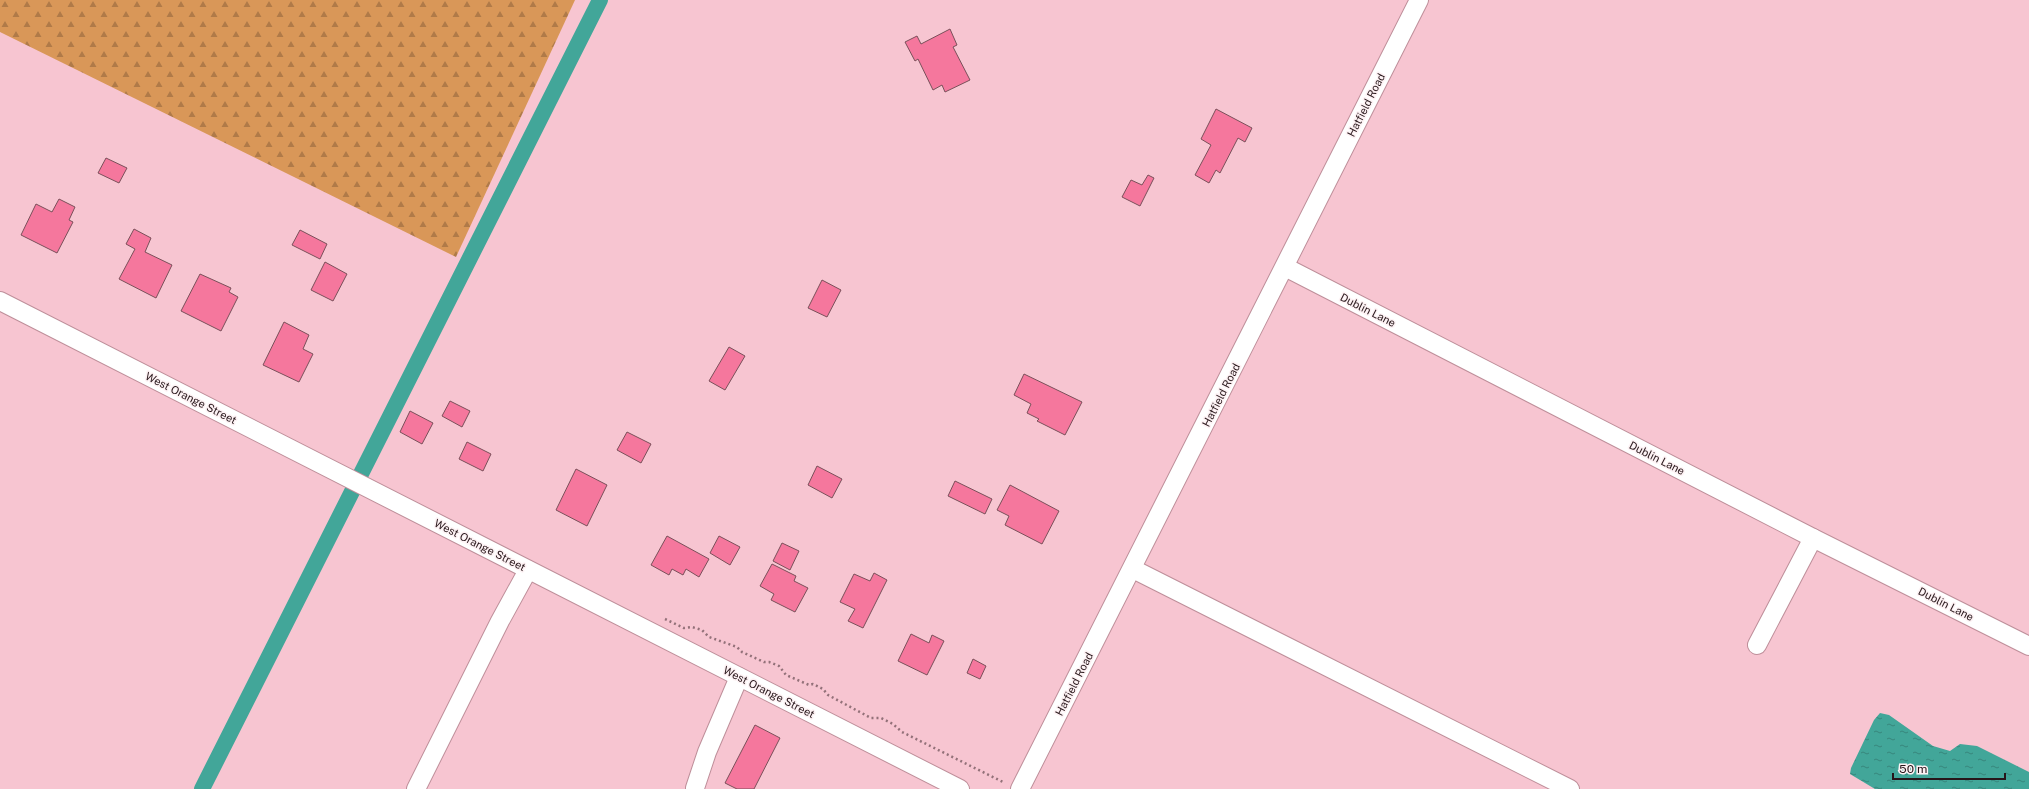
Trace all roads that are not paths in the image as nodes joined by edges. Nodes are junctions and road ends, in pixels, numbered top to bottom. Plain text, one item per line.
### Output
1 (1419, 0) edge
2 (1285, 267) junction
3 (0, 301) edge
4 (1813, 538) junction
5 (1133, 569) junction
6 (528, 570) junction
7 (1757, 645) dead end
8 (2029, 646) edge
9 (739, 677) junction
10 (695, 788) dead end
11 (416, 789) edge
12 (960, 789) edge
13 (1020, 789) edge
14 (1570, 789) edge

1 - 2 street, Hatfield Road
2 - 4 street, Dublin Lane
2 - 5 street, Hatfield Road
3 - 6 street, West Orange Street
4 - 7 street
4 - 8 street, Dublin Lane
5 - 13 street, Hatfield Road
5 - 14 street
6 - 9 street, West Orange Street
6 - 11 street
9 - 10 street
9 - 12 street, West Orange Street

